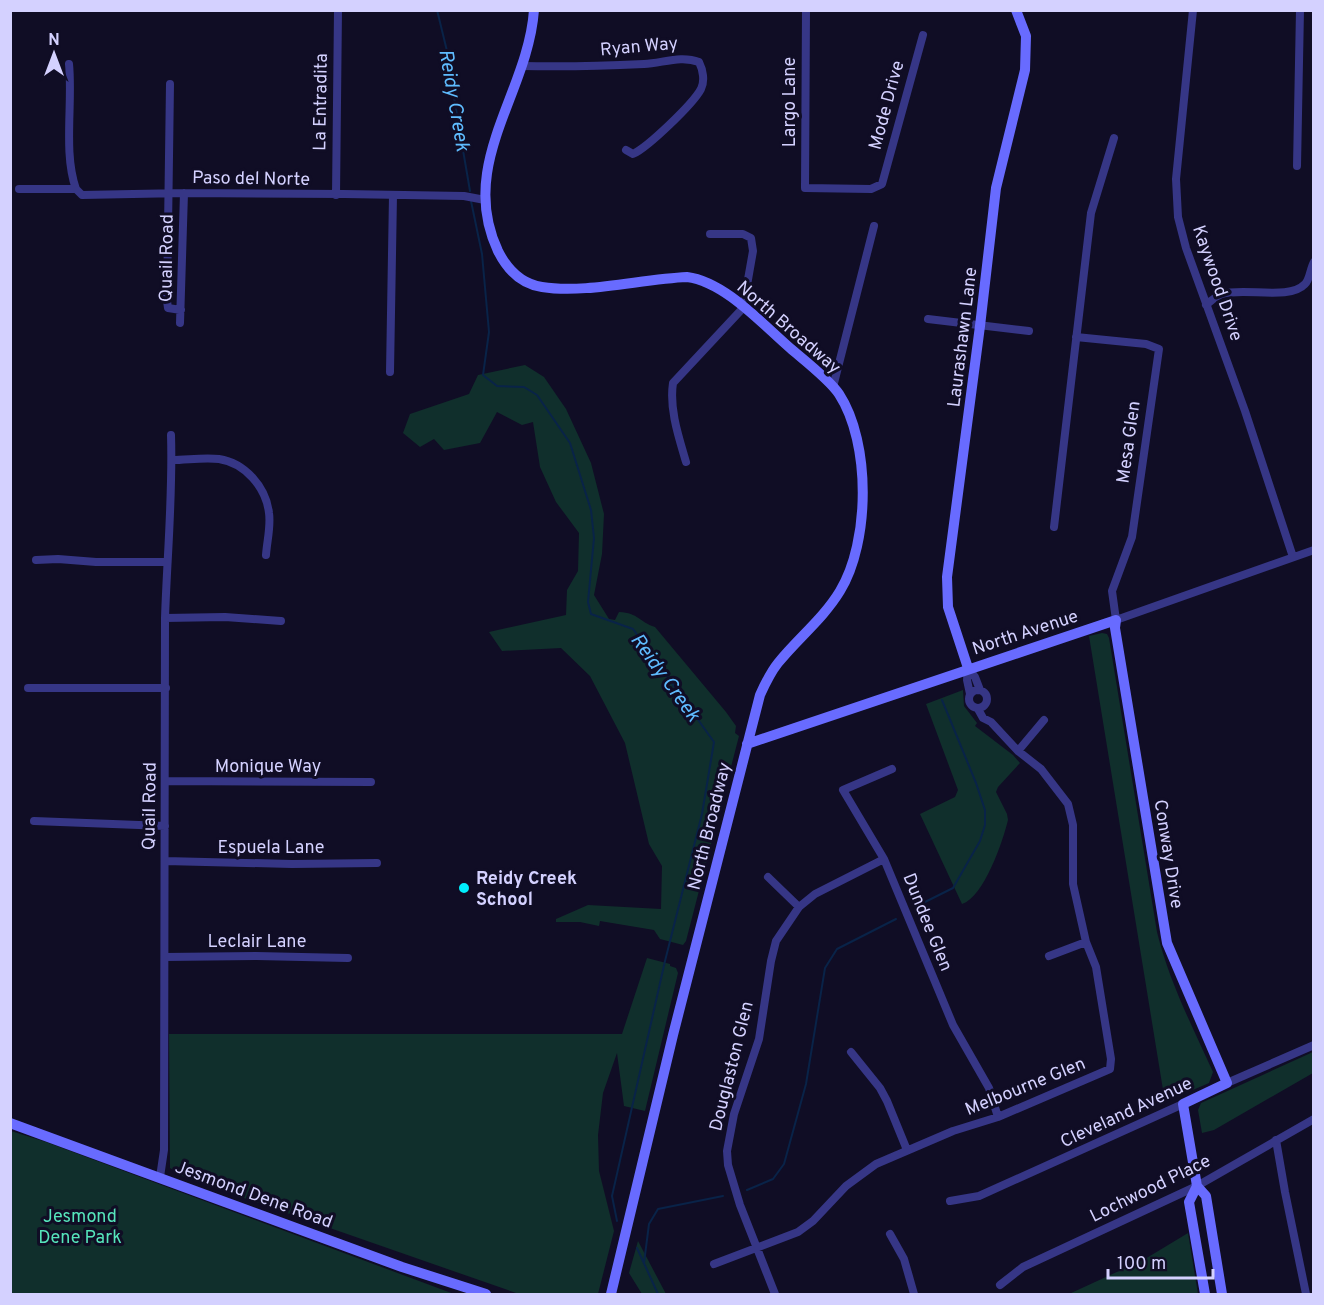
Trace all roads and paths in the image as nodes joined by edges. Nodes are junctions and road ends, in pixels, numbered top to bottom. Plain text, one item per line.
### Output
1 (338, 10) edge
2 (534, 10) edge
3 (806, 10) edge
4 (1016, 10) edge
5 (1193, 10) edge
6 (1300, 10) edge
7 (923, 35) dead end
8 (69, 64) dead end
9 (522, 66) junction
10 (170, 84) dead end
11 (1114, 138) dead end
12 (626, 150) dead end
13 (1297, 166) dead end
14 (882, 184) joint
15 (19, 189) dead end
16 (76, 189) junction
17 (169, 194) junction
18 (184, 194) junction
19 (336, 195) junction
20 (393, 195) junction
21 (485, 200) junction
22 (874, 226) dead end
23 (710, 234) dead end
24 (1314, 262) edge
25 (1206, 305) junction
26 (743, 308) junction
27 (181, 310) junction
28 (928, 319) dead end
29 (180, 323) dead end
30 (980, 326) junction
31 (1029, 331) dead end
32 (1076, 337) junction
33 (390, 372) dead end
34 (833, 387) junction
35 (171, 435) dead end
36 (172, 460) junction
37 (686, 462) dead end
38 (1054, 527) dead end
39 (1314, 550) edge
40 (266, 555) dead end
41 (1293, 557) junction
42 (36, 560) dead end
43 (166, 562) junction
44 (165, 618) junction
45 (1116, 620) junction
46 (281, 621) dead end
47 (968, 668) junction
48 (28, 688) dead end
49 (166, 688) junction
50 (980, 690) junction
51 (970, 694) junction
52 (982, 707) junction
53 (1044, 720) dead end
54 (747, 744) junction
55 (1018, 751) junction
56 (892, 769) dead end
57 (166, 781) junction
58 (371, 782) dead end
59 (34, 821) dead end
60 (165, 826) junction
61 (884, 859) junction
62 (165, 861) junction
63 (377, 863) dead end
64 (768, 877) dead end
65 (799, 907) junction
66 (1086, 942) junction
67 (1049, 956) dead end
68 (165, 957) junction
69 (348, 958) dead end
70 (1314, 1045) edge
71 (852, 1052) dead end
72 (1227, 1083) junction
73 (1183, 1104) junction
74 (998, 1117) junction
75 (1314, 1119) edge
76 (10, 1123) edge
77 (1276, 1140) junction
78 (907, 1150) junction
79 (160, 1177) junction
80 (1197, 1186) junction
81 (950, 1201) dead end
82 (890, 1234) dead end
83 (756, 1248) junction
84 (714, 1264) dead end
85 (1000, 1285) dead end
86 (486, 1294) edge
87 (611, 1294) edge
88 (775, 1294) edge
89 (914, 1294) edge
90 (1205, 1294) edge
91 (1222, 1294) edge
92 (1305, 1294) edge

1 - 19 street, La Entradita
2 - 9 street, North Broadway
3 - 14 street, Largo Lane
4 - 30 street, Laurashawn Lane
5 - 25 street, Kaywood Drive
6 - 13 street
7 - 14 street, Mode Drive
8 - 16 street
9 - 12 street, Ryan Way
9 - 21 street, North Broadway
10 - 17 street, Quail Road
11 - 32 street
15 - 16 street, Paso del Norte
16 - 17 street, Paso del Norte
17 - 18 street, Paso del Norte
17 - 27 street, Quail Road
18 - 19 street, Paso del Norte
18 - 27 street, Quail Road
19 - 20 street, Paso del Norte
20 - 21 street, Paso del Norte
20 - 33 street
21 - 26 street, North Broadway
22 - 34 street
23 - 26 street
24 - 25 street
25 - 41 street, Kaywood Drive
26 - 34 street, North Broadway
26 - 37 street
27 - 29 street, Quail Road
28 - 30 street
30 - 31 street
30 - 47 street, Laurashawn Lane
32 - 38 street
32 - 45 street, Mesa Glen
34 - 54 street, North Broadway
35 - 36 street, Quail Road
36 - 40 street
36 - 43 street, Quail Road
39 - 41 street, North Avenue
41 - 45 street, North Avenue
42 - 43 street
43 - 44 street, Quail Road
44 - 46 street
44 - 49 street, Quail Road
45 - 47 street, North Avenue
45 - 72 street, Conway Drive
47 - 50 street, Melbourne Glen
47 - 51 street, Melbourne Glen
47 - 54 street, North Avenue
48 - 49 street
49 - 57 street, Quail Road
50 - 51 street
50 - 52 street, Melbourne Glen
51 - 52 street, Melbourne Glen
52 - 55 street, Melbourne Glen
53 - 55 street
54 - 87 street, North Broadway
55 - 66 street, Melbourne Glen
56 - 61 street, Dundee Glen
57 - 58 street, Monique Way
57 - 60 street, Quail Road
59 - 60 street
60 - 62 street, Quail Road
61 - 65 street, Douglaston Glen
61 - 74 street, Dundee Glen
62 - 63 street, Espuela Lane
62 - 68 street, Quail Road
64 - 65 street
65 - 83 street, Douglaston Glen
66 - 67 street
66 - 74 street, Melbourne Glen
68 - 69 street, Leclair Lane
68 - 79 street, Quail Road
70 - 72 street, Cleveland Avenue
71 - 78 street
72 - 73 street, Cleveland Avenue
73 - 80 street
73 - 81 street, Cleveland Avenue
74 - 78 street, Melbourne Glen
75 - 77 street, Lochwood Place
76 - 79 street, Jesmond Dene Road
77 - 80 street, Lochwood Place
77 - 92 street
78 - 83 street, Melbourne Glen
79 - 86 street, Jesmond Dene Road
80 - 85 street, Lochwood Place
80 - 90 street
80 - 91 street
82 - 89 street
83 - 84 street, Melbourne Glen
83 - 88 street, Douglaston Glen

